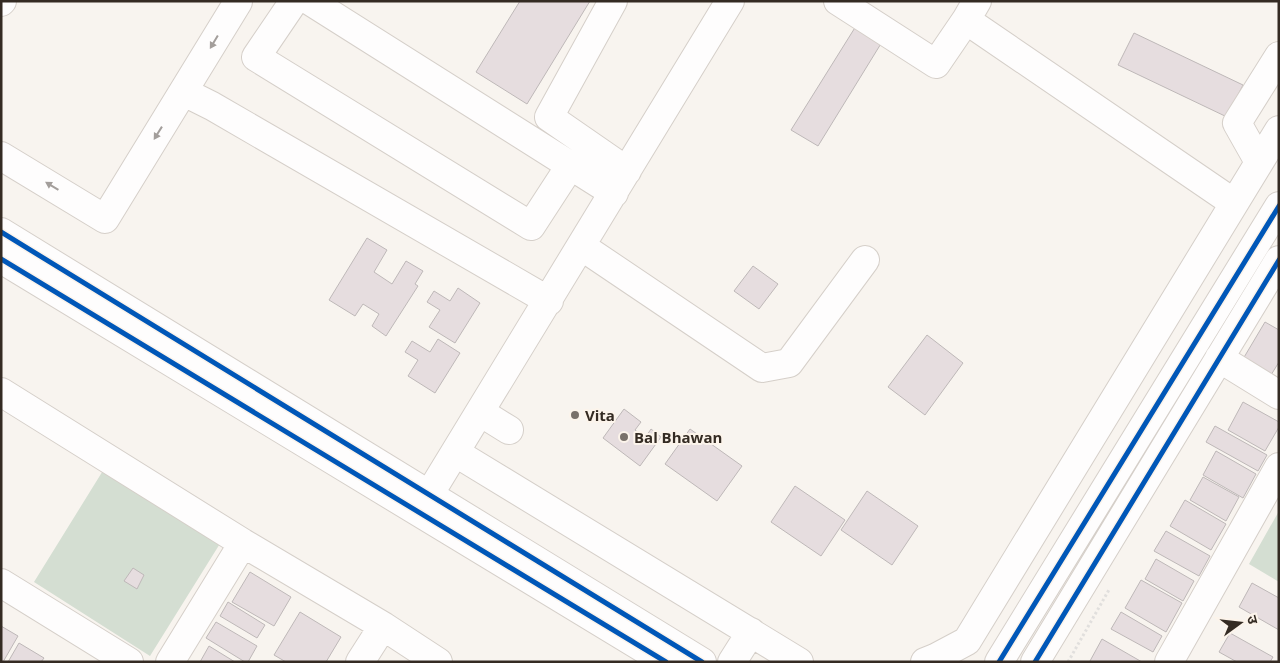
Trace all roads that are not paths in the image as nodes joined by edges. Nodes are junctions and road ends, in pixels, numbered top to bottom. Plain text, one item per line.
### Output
1 (237, 1) edge
2 (294, 1) edge
3 (310, 1) edge
4 (613, 1) edge
5 (730, 1) edge
6 (838, 1) edge
7 (971, 10) edge
8 (1279, 56) edge
9 (184, 92) junction
10 (1279, 130) edge
11 (1, 156) edge
12 (1259, 162) junction
13 (570, 166) junction
14 (620, 182) junction
15 (1234, 202) junction
16 (1279, 206) edge
17 (1, 232) edge
18 (581, 246) junction
19 (1, 259) edge
20 (865, 260) dead end
21 (1279, 260) edge
22 (548, 301) junction
23 (1168, 310) junction
24 (1201, 332) junction
25 (1219, 358) junction
26 (1, 392) edge
27 (1279, 395) edge
28 (480, 412) junction
29 (509, 430) dead end
30 (456, 453) junction
31 (1279, 467) edge
32 (424, 503) junction
33 (243, 542) junction
34 (1, 583) edge
35 (383, 626) junction
36 (751, 632) junction
37 (129, 662) edge
38 (170, 662) edge
39 (360, 662) edge
40 (438, 662) edge
41 (666, 662) edge
42 (702, 662) edge
43 (732, 662) edge
44 (799, 662) edge
45 (925, 662) edge
46 (999, 662) edge
47 (1035, 662) edge
48 (1169, 662) edge

1 -> 9 street
2 - 13 street
3 - 13 street
4 - 14 street
5 - 14 street
6 - 7 street
7 - 15 street
8 - 12 street
9 -> 11 street
9 - 22 street
10 - 12 street
12 - 15 street
13 - 14 street
14 - 18 street
15 - 23 street
16 - 24 street
17 - 32 street
18 - 20 street
18 - 22 street
19 - 32 street
21 - 25 street
22 - 28 street
23 - 24 street
23 - 45 street
24 - 46 street
25 - 27 street
25 - 47 street
26 - 33 street
28 - 29 street
28 - 30 street
30 - 32 street
30 - 36 street
31 - 48 street
32 - 41 street
32 - 42 street
33 - 35 street
33 - 38 street
34 - 37 street
35 - 39 street
35 - 40 street
36 - 43 street
36 - 44 street

